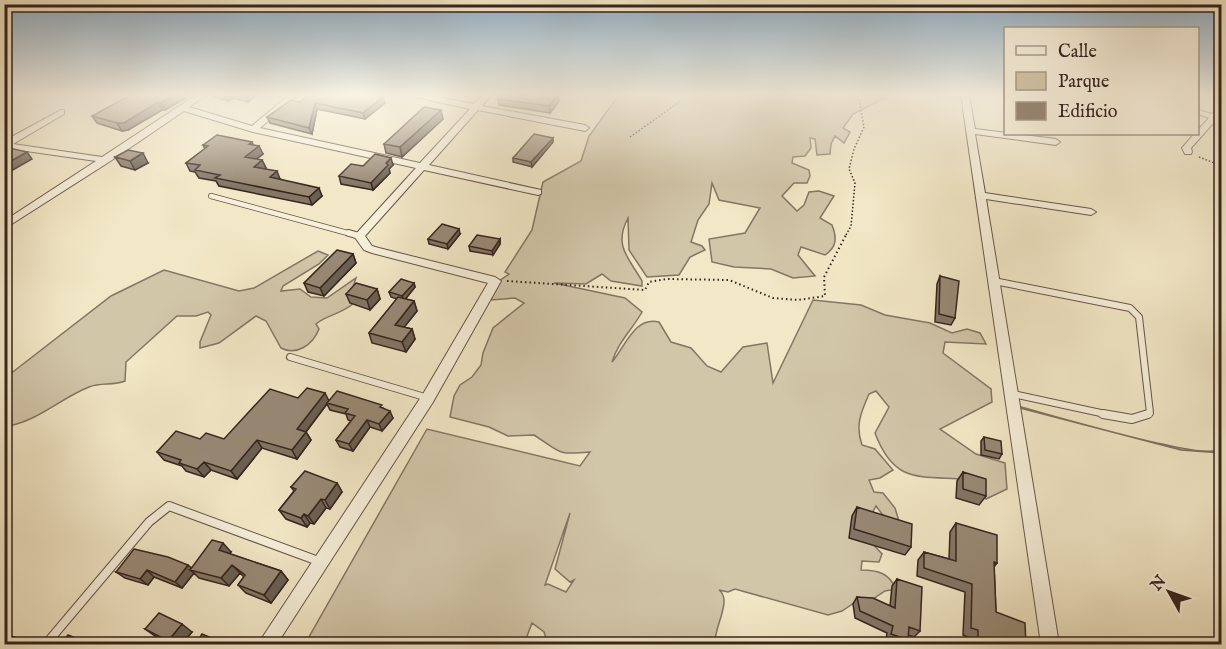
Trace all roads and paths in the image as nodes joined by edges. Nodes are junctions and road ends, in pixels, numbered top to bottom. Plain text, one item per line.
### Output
1 (38, 125) edge
2 (157, 125) edge
3 (241, 125) edge
4 (257, 125) edge
5 (459, 125) edge
6 (571, 125) edge
7 (646, 125) edge
8 (864, 125) edge
9 (970, 125) edge
10 (1210, 125) edge
11 (585, 128) dead end
12 (253, 129) junction
13 (971, 131) junction
14 (630, 137) dead end
15 (1056, 142) dead end
16 (5, 145) edge
17 (1188, 152) joint
18 (106, 160) junction
19 (423, 165) junction
20 (1221, 166) edge
21 (538, 192) dead end
22 (980, 195) junction
23 (211, 196) dead end
24 (1091, 212) dead end
25 (4, 226) edge
26 (359, 236) junction
27 (495, 281) junction
28 (993, 281) junction
29 (290, 357) dead end
30 (1011, 393) junction
31 (428, 398) junction
32 (321, 562) junction
33 (46, 645) edge
34 (267, 645) edge
35 (1050, 645) edge

1 - 16 street
2 - 18 street
3 - 12 street
4 - 12 street
5 - 19 street
6 - 11 street
7 - 14 path
8 - 27 path
9 - 13 street
10 - 17 street
12 - 19 street
13 - 15 street
13 - 22 street
16 - 18 street
17 - 20 path
18 - 25 street
19 - 21 street
19 - 26 street
22 - 24 street
22 - 28 street
23 - 26 lane
26 - 27 street
27 - 31 street
28 - 30 street
28 - 30 lane
29 - 31 lane
30 - 35 street
31 - 32 street
32 - 33 lane
32 - 34 street

